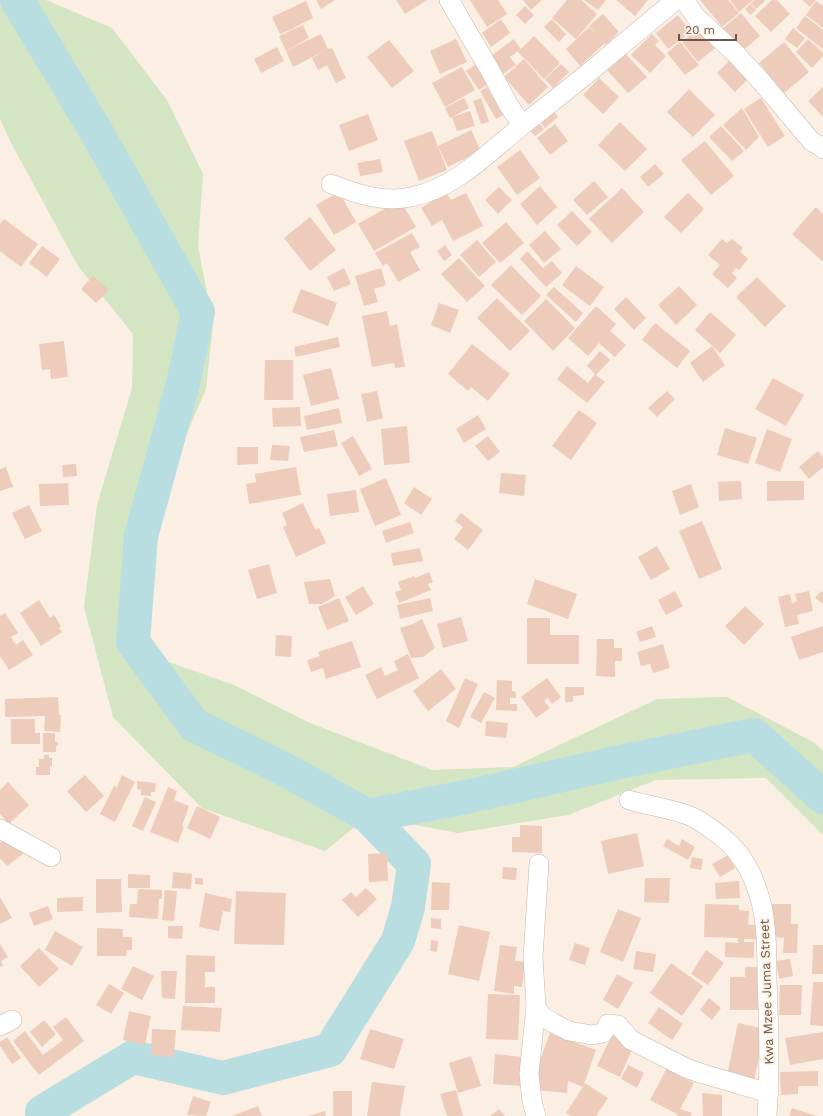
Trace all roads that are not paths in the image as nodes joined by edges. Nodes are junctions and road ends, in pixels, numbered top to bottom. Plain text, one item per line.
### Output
1 (450, 0) edge
2 (676, 0) edge
3 (684, 0) edge
4 (522, 125) junction
5 (823, 150) edge
6 (332, 184) dead end
7 (629, 800) dead end
8 (0, 829) edge
9 (51, 857) dead end
10 (539, 864) dead end
11 (536, 1006) junction
12 (768, 1093) junction
13 (536, 1116) edge
14 (767, 1116) edge

1 - 4 street
2 - 4 street
3 - 5 street
4 - 6 street
7 - 12 street, Kwa Mzee Juma Street
8 - 9 street
10 - 11 street
11 - 12 street
11 - 13 street
12 - 14 street, Kwa Mzee Juma Street

